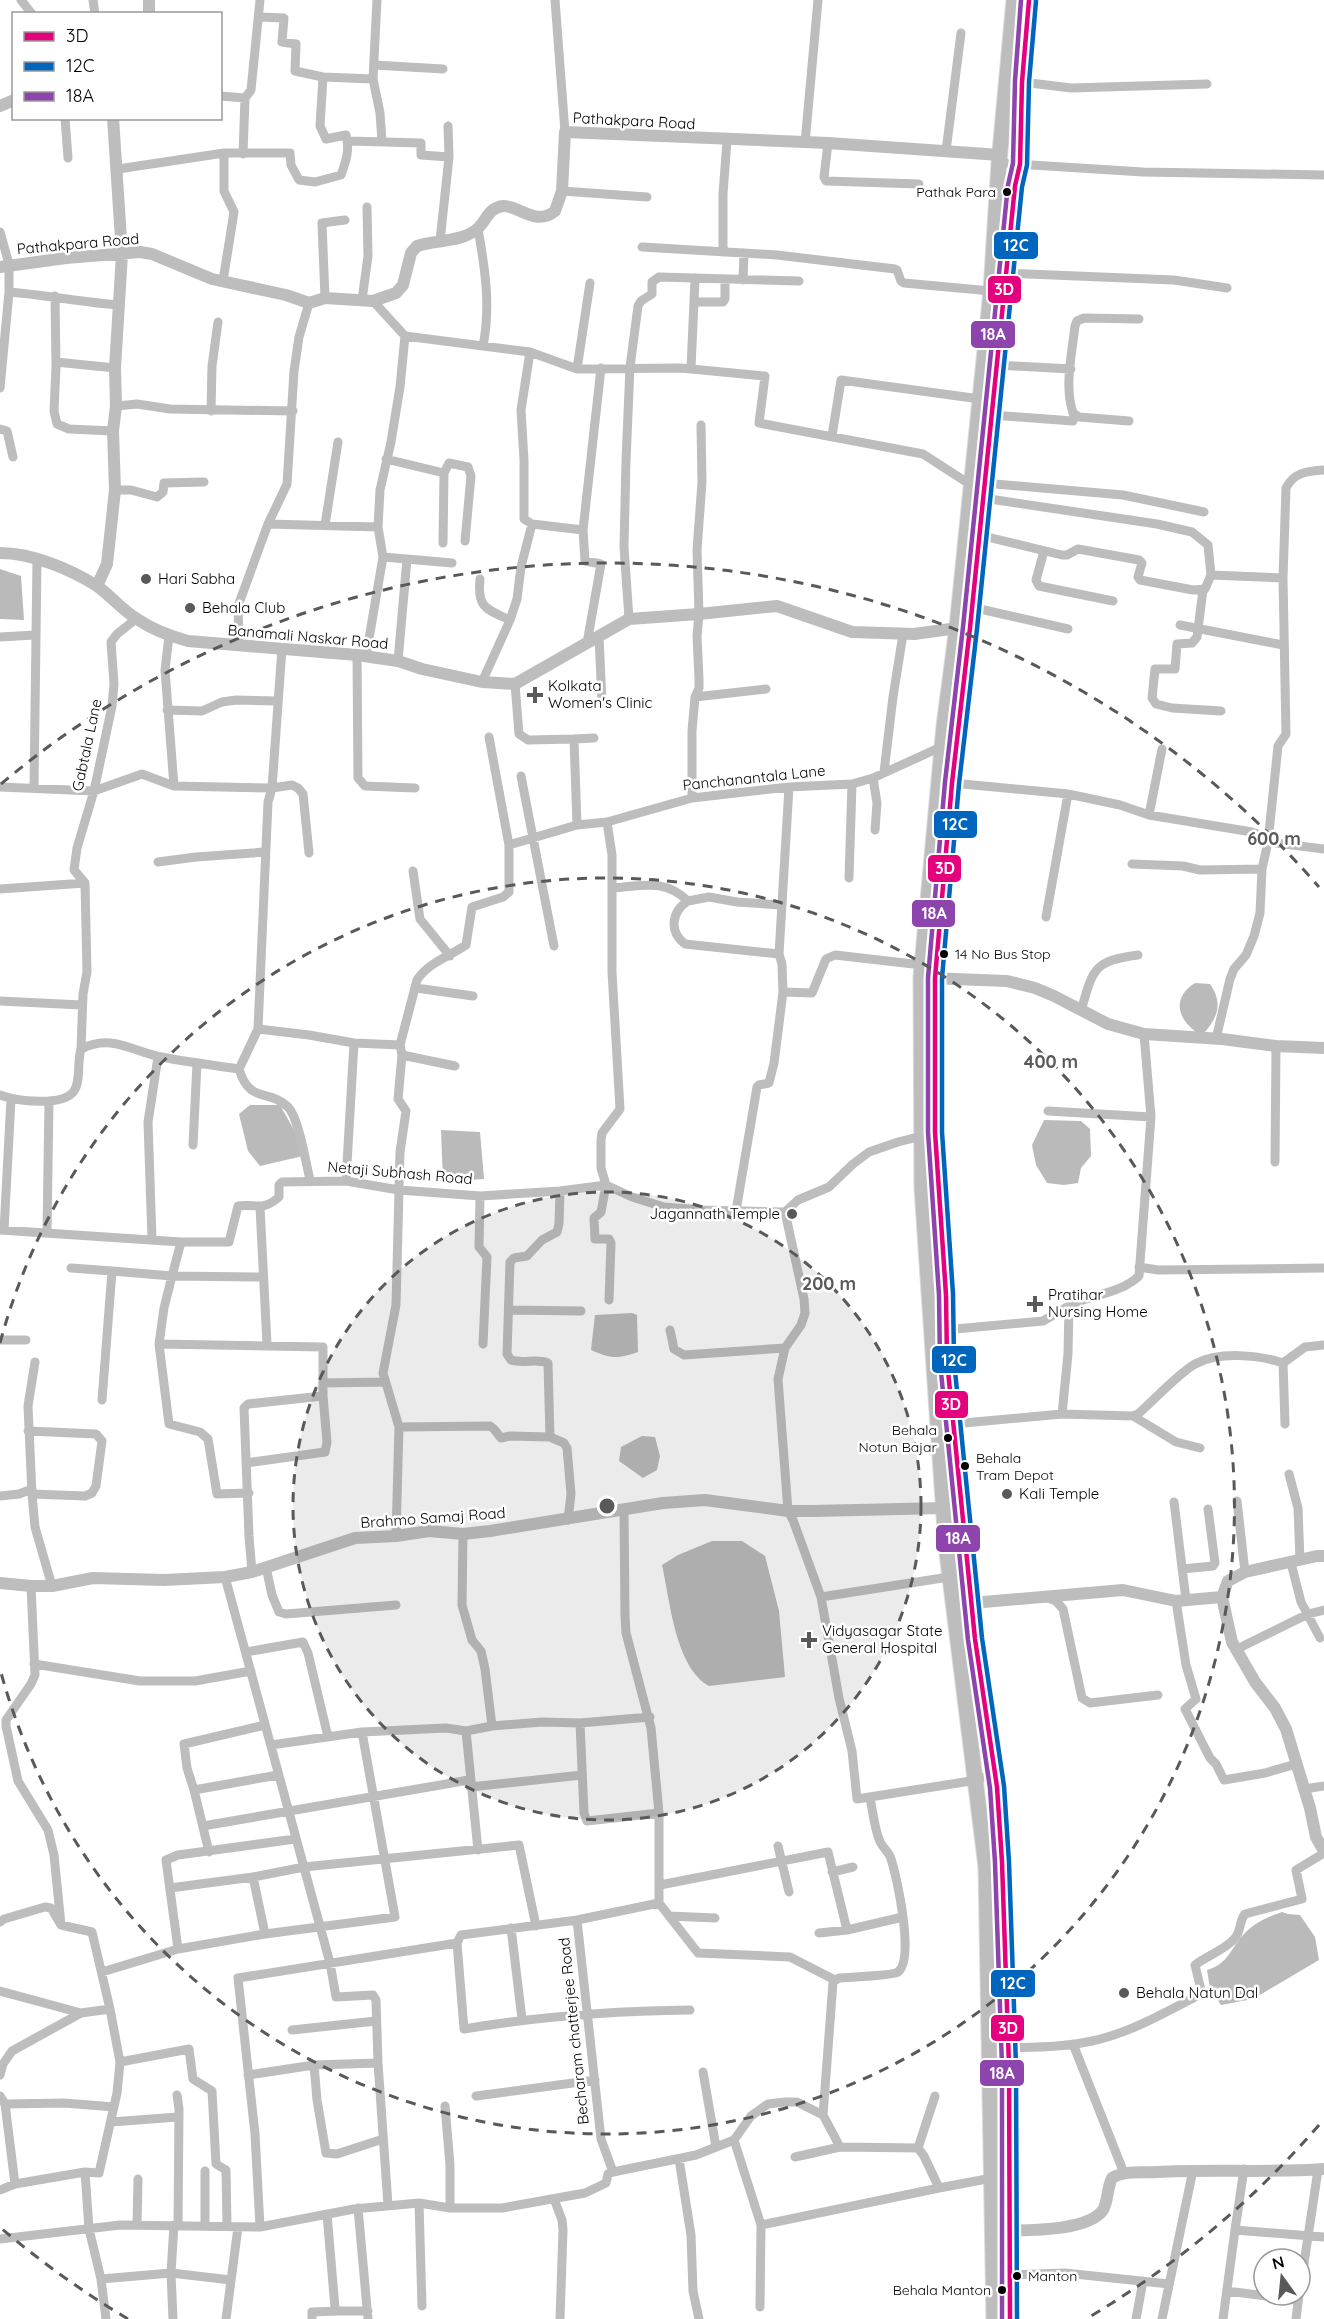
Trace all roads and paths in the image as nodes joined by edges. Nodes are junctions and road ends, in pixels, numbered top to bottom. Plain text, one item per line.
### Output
1 (21, 0) edge
2 (260, 0) edge
3 (377, 0) edge
4 (555, 0) edge
5 (818, 0) edge
6 (1014, 0) edge
7 (1029, 0) edge
8 (30, 12) edge
9 (260, 17) junction
10 (961, 33) dead end
11 (374, 65) junction
12 (443, 69) dead end
13 (323, 77) junction
14 (373, 79) junction
15 (1022, 82) junction
16 (1207, 84) dead end
17 (222, 96) edge
18 (245, 98) junction
19 (65, 120) edge
20 (113, 120) edge
21 (448, 126) dead end
22 (565, 132) junction
23 (348, 141) junction
24 (382, 141) junction
25 (727, 141) junction
26 (805, 143) junction
27 (828, 143) junction
28 (946, 151) junction
29 (224, 153) junction
30 (243, 154) junction
31 (449, 157) junction
32 (68, 158) dead end
33 (1000, 159) junction
34 (1020, 164) junction
35 (118, 169) junction
36 (1324, 175) edge
37 (919, 184) dead end
38 (562, 191) junction
39 (647, 197) dead end
40 (367, 207) dead end
41 (345, 220) dead end
42 (478, 229) junction
43 (0, 232) edge
44 (440, 241) junction
45 (642, 247) dead end
46 (723, 252) junction
47 (744, 253) junction
48 (122, 255) junction
49 (4, 266) edge
50 (1006, 273) junction
51 (695, 278) junction
52 (743, 279) junction
53 (725, 280) junction
54 (223, 281) junction
55 (799, 281) dead end
56 (590, 283) dead end
57 (1227, 288) dead end
58 (991, 291) junction
59 (9, 292) junction
60 (55, 296) junction
61 (325, 298) junction
62 (368, 300) junction
63 (694, 302) junction
64 (309, 303) junction
65 (118, 305) junction
66 (1139, 320) dead end
67 (218, 322) dead end
68 (405, 336) junction
69 (483, 346) junction
70 (531, 352) junction
71 (56, 362) junction
72 (997, 365) junction
73 (630, 367) junction
74 (115, 368) junction
75 (601, 368) junction
76 (691, 368) junction
77 (577, 369) junction
78 (1071, 369) junction
79 (0, 388) edge
80 (980, 399) junction
81 (116, 406) junction
82 (211, 411) junction
83 (293, 411) junction
84 (992, 414) junction
85 (1073, 421) dead end
86 (1129, 421) dead end
87 (701, 425) dead end
88 (0, 429) edge
89 (113, 431) junction
90 (832, 436) junction
91 (338, 442) dead end
92 (13, 457) dead end
93 (386, 459) junction
94 (1324, 470) edge
95 (444, 473) junction
96 (204, 482) dead end
97 (980, 488) junction
98 (115, 490) junction
99 (1204, 512) dead end
100 (268, 524) junction
101 (532, 524) junction
102 (326, 525) junction
103 (378, 527) junction
104 (583, 530) junction
105 (979, 535) junction
106 (465, 541) dead end
107 (443, 543) dead end
108 (1044, 551) junction
109 (0, 553) edge
110 (383, 557) junction
111 (407, 559) junction
112 (37, 560) junction
113 (452, 563) dead end
114 (1211, 575) junction
115 (1283, 578) junction
116 (480, 579) dead end
117 (97, 586) junction
118 (1203, 590) junction
119 (1113, 601) dead end
120 (971, 607) junction
121 (699, 614) junction
122 (136, 619) junction
123 (629, 619) junction
124 (510, 620) junction
125 (1180, 625) dead end
126 (964, 627) junction
127 (1198, 628) junction
128 (1068, 629) dead end
129 (903, 634) junction
130 (35, 635) junction
131 (169, 636) junction
132 (599, 636) junction
133 (0, 637) edge
134 (587, 643) junction
135 (239, 645) junction
136 (1283, 645) junction
137 (282, 648) junction
138 (362, 656) junction
139 (398, 661) junction
140 (482, 682) junction
141 (515, 684) junction
142 (766, 689) dead end
143 (695, 697) junction
144 (277, 701) junction
145 (602, 703) dead end
146 (167, 710) junction
147 (1221, 711) dead end
148 (489, 737) dead end
149 (594, 738) dead end
150 (574, 739) junction
151 (943, 746) junction
152 (1162, 748) dead end
153 (884, 772) junction
154 (520, 776) dead end
155 (873, 778) junction
156 (952, 783) junction
157 (852, 784) junction
158 (174, 786) junction
159 (0, 787) edge
160 (34, 788) junction
161 (272, 788) junction
162 (415, 788) dead end
163 (789, 788) junction
164 (94, 791) junction
165 (1068, 794) junction
166 (692, 798) junction
167 (1149, 815) junction
168 (607, 822) junction
169 (578, 825) junction
170 (875, 830) dead end
171 (534, 840) junction
172 (1268, 842) junction
173 (509, 845) junction
174 (1324, 849) edge
175 (265, 852) junction
176 (309, 853) dead end
177 (158, 862) dead end
178 (1132, 864) dead end
179 (1262, 869) junction
180 (412, 871) dead end
181 (849, 879) dead end
182 (85, 883) junction
183 (612, 888) junction
184 (0, 889) edge
185 (688, 901) junction
186 (782, 905) junction
187 (1046, 917) dead end
188 (554, 946) dead end
189 (779, 954) junction
190 (1138, 955) dead end
191 (450, 956) junction
192 (926, 973) junction
193 (416, 988) junction
194 (783, 992) junction
195 (473, 996) dead end
196 (0, 1001) edge
197 (82, 1005) junction
198 (1082, 1011) junction
199 (258, 1029) junction
200 (1144, 1034) junction
201 (1216, 1039) junction
202 (354, 1043) junction
203 (1276, 1046) junction
204 (1324, 1048) edge
205 (81, 1049) junction
206 (401, 1050) junction
207 (158, 1057) junction
208 (197, 1063) junction
209 (456, 1066) dead end
210 (239, 1069) junction
211 (0, 1095) edge
212 (11, 1099) junction
213 (49, 1101) junction
214 (1048, 1111) dead end
215 (1151, 1117) junction
216 (922, 1137) junction
217 (193, 1145) dead end
218 (1275, 1162) dead end
219 (310, 1180) junction
220 (346, 1181) junction
221 (606, 1185) junction
222 (399, 1190) junction
223 (560, 1191) junction
224 (480, 1196) junction
225 (260, 1207) junction
226 (736, 1211) junction
227 (784, 1212) junction
228 (2, 1230) edge
229 (46, 1232) junction
230 (152, 1239) junction
231 (181, 1242) junction
232 (1139, 1267) junction
233 (71, 1268) dead end
234 (1324, 1268) edge
235 (112, 1271) junction
236 (172, 1276) junction
237 (262, 1277) junction
238 (609, 1300) dead end
239 (1069, 1306) junction
240 (510, 1310) junction
241 (581, 1311) dead end
242 (670, 1330) dead end
243 (939, 1330) junction
244 (0, 1340) edge
245 (26, 1340) dead end
246 (159, 1344) junction
247 (267, 1344) junction
248 (483, 1344) dead end
249 (1324, 1345) edge
250 (785, 1348) junction
251 (35, 1362) dead end
252 (1283, 1363) junction
253 (385, 1382) junction
254 (323, 1383) junction
255 (323, 1396) junction
256 (102, 1400) dead end
257 (1062, 1414) junction
258 (1133, 1416) junction
259 (953, 1424) junction
260 (1285, 1424) dead end
261 (399, 1427) junction
262 (28, 1431) junction
263 (550, 1437) junction
264 (1200, 1449) dead end
265 (246, 1463) junction
266 (1289, 1474) dead end
267 (32, 1491) junction
268 (249, 1493) junction
269 (0, 1496) edge
270 (1238, 1501) dead end
271 (1174, 1503) dead end
272 (944, 1508) junction
273 (1208, 1509) dead end
274 (624, 1510) junction
275 (788, 1510) junction
276 (568, 1520) junction
277 (463, 1534) junction
278 (396, 1536) junction
279 (1324, 1556) edge
280 (1296, 1562) junction
281 (266, 1567) junction
282 (1182, 1569) junction
283 (252, 1572) junction
284 (1245, 1572) junction
285 (225, 1577) junction
286 (950, 1577) junction
287 (0, 1584) edge
288 (31, 1586) junction
289 (52, 1586) junction
290 (821, 1597) junction
291 (1046, 1597) junction
292 (1222, 1597) junction
293 (1181, 1600) junction
294 (972, 1603) junction
295 (396, 1605) dead end
296 (1324, 1610) edge
297 (1308, 1614) junction
298 (1320, 1638) dead end
299 (1235, 1650) junction
300 (246, 1652) junction
301 (34, 1664) junction
302 (251, 1671) junction
303 (1158, 1695) dead end
304 (650, 1717) junction
305 (580, 1723) junction
306 (265, 1725) junction
307 (492, 1726) junction
308 (466, 1731) junction
309 (362, 1732) junction
310 (328, 1737) junction
311 (271, 1745) junction
312 (1296, 1764) junction
313 (994, 1773) junction
314 (278, 1775) junction
315 (582, 1775) junction
316 (977, 1780) junction
317 (470, 1784) junction
318 (1324, 1786) edge
319 (1304, 1789) junction
320 (194, 1790) junction
321 (374, 1796) junction
322 (870, 1798) junction
323 (288, 1811) junction
324 (658, 1813) junction
325 (202, 1826) junction
326 (295, 1839) junction
327 (778, 1846) dead end
328 (478, 1850) junction
329 (209, 1852) junction
330 (1324, 1852) edge
331 (385, 1857) junction
332 (781, 1860) junction
333 (304, 1867) junction
334 (853, 1867) dead end
335 (832, 1872) junction
336 (253, 1877) junction
337 (660, 1885) junction
338 (170, 1888) junction
339 (789, 1893) dead end
340 (659, 1903) junction
341 (669, 1916) junction
342 (903, 1917) junction
343 (715, 1918) dead end
344 (577, 1920) junction
345 (0, 1922) edge
346 (61, 1925) junction
347 (536, 1926) junction
348 (319, 1928) junction
349 (511, 1928) junction
350 (847, 1930) junction
351 (819, 1933) dead end
352 (265, 1934) junction
353 (456, 1943) junction
354 (178, 1949) junction
355 (330, 1963) junction
356 (102, 1972) junction
357 (836, 1980) junction
358 (0, 1991) edge
359 (110, 2009) junction
360 (690, 2010) dead end
361 (81, 2013) junction
362 (588, 2013) junction
363 (522, 2019) junction
364 (376, 2021) junction
365 (292, 2030) dead end
366 (1073, 2044) junction
367 (1008, 2048) junction
368 (120, 2062) junction
369 (378, 2062) junction
370 (314, 2065) junction
371 (703, 2072) dead end
372 (0, 2075) edge
373 (248, 2075) junction
374 (595, 2080) junction
375 (177, 2095) dead end
376 (476, 2096) dead end
377 (935, 2096) dead end
378 (3, 2100) edge
379 (445, 2106) dead end
380 (114, 2107) junction
381 (823, 2115) junction
382 (178, 2116) junction
383 (111, 2122) junction
384 (382, 2139) junction
385 (734, 2140) junction
386 (5, 2145) edge
387 (716, 2147) junction
388 (840, 2147) junction
389 (918, 2148) junction
390 (795, 2157) dead end
391 (679, 2159) junction
392 (1244, 2169) junction
393 (1321, 2169) edge
394 (1193, 2170) junction
395 (205, 2171) dead end
396 (85, 2172) junction
397 (613, 2172) junction
398 (1124, 2173) junction
399 (992, 2178) junction
400 (138, 2179) dead end
401 (15, 2184) junction
402 (939, 2188) junction
403 (0, 2190) edge
404 (554, 2199) junction
405 (419, 2203) junction
406 (387, 2205) junction
407 (358, 2208) junction
408 (450, 2208) junction
409 (327, 2214) junction
410 (137, 2225) junction
411 (176, 2225) junction
412 (204, 2225) junction
413 (761, 2225) junction
414 (227, 2226) junction
415 (238, 2227) junction
416 (260, 2227) junction
417 (89, 2229) junction
418 (1010, 2230) junction
419 (1235, 2230) junction
420 (993, 2231) junction
421 (1310, 2237) junction
422 (1324, 2237) edge
423 (0, 2239) edge
424 (1308, 2247) edge
425 (171, 2273) junction
426 (1010, 2275) junction
427 (101, 2279) junction
428 (231, 2280) junction
429 (1143, 2281) junction
430 (1169, 2284) junction
431 (1227, 2291) junction
432 (1252, 2293) edge
433 (422, 2306) dead end
434 (760, 2307) dead end
435 (338, 2311) junction
436 (368, 2315) edge
437 (106, 2319) edge
438 (173, 2319) edge
439 (226, 2319) edge
440 (312, 2319) edge
441 (560, 2319) edge
442 (699, 2319) edge
443 (994, 2319) edge
444 (1010, 2319) edge
445 (1136, 2319) edge
446 (1162, 2319) edge
447 (1223, 2319) edge

1 - 8 street
2 - 9 street
3 - 11 street
4 - 22 street
5 - 26 street
6 - 33 highway
7 - 15 highway
9 - 13 street
9 - 18 street
10 - 28 street
11 - 12 street
11 - 14 street
13 - 14 street
13 - 23 street
14 - 24 street
15 - 16 street
15 - 34 highway
17 - 18 street
18 - 30 street
19 - 32 street
20 - 35 street
21 - 31 street
22 - 25 street, Pathakpara Road
22 - 38 street, Pathakpara Road
23 - 24 street
23 - 30 street
24 - 31 street
25 - 26 street, Pathakpara Road
25 - 46 street
26 - 27 street, Pathakpara Road
27 - 28 street, Pathakpara Road
27 - 37 street
28 - 33 street, Pathakpara Road
29 - 30 street
29 - 35 street
29 - 54 street
31 - 44 street
33 - 34 street
33 - 58 highway
34 - 36 street
34 - 50 highway
35 - 48 street
38 - 39 street
38 - 42 street, Pathakpara Road
40 - 62 street
41 - 61 street
42 - 44 street, Pathakpara Road
42 - 69 street
43 - 49 street
44 - 62 street, Pathakpara Road
45 - 46 street
46 - 47 street
47 - 52 street
47 - 58 street
48 - 49 street, Pathakpara Road
48 - 54 street, Pathakpara Road
48 - 65 street
49 - 59 street
50 - 57 street
50 - 72 highway
51 - 53 street
51 - 63 street
51 - 73 street
52 - 53 street
52 - 55 street
53 - 63 street
54 - 64 street, Pathakpara Road
56 - 77 street
58 - 80 highway
59 - 60 street
59 - 79 street
60 - 65 street
60 - 71 street
61 - 62 street, Pathakpara Road
61 - 64 street, Pathakpara Road
62 - 68 street
63 - 76 street
64 - 83 street
65 - 74 street
66 - 78 street
67 - 82 street
68 - 69 street
68 - 93 street
69 - 70 street
70 - 77 street
70 - 101 street
71 - 74 street
71 - 89 street
72 - 78 street
72 - 84 highway
73 - 75 street
73 - 76 street
73 - 123 street
74 - 81 street
75 - 77 street
75 - 104 street
76 - 90 street
78 - 86 street
80 - 90 street
80 - 97 highway
81 - 82 street
81 - 89 street
82 - 83 street
83 - 100 street
84 - 85 street
84 - 97 highway
87 - 121 street
88 - 92 street
89 - 98 street
90 - 97 street
91 - 102 street
93 - 95 street
93 - 103 street
94 - 115 street
95 - 106 street
95 - 107 street
96 - 98 street
97 - 99 street
97 - 105 highway
97 - 114 street
97 - 126 highway
98 - 117 street
100 - 102 street
100 - 135 street
101 - 104 street
101 - 124 street
102 - 103 street
103 - 110 street
104 - 134 street
105 - 108 street
105 - 120 highway
108 - 118 street
108 - 119 street
109 - 112 street, Banamali Naskar Road
110 - 111 street
110 - 138 street
111 - 113 street
111 - 139 street
112 - 117 street, Banamali Naskar Road
112 - 130 street
114 - 115 street
114 - 118 street
115 - 136 street
116 - 124 street
117 - 122 street, Banamali Naskar Road
118 - 127 street
120 - 126 highway
120 - 128 street
121 - 123 street
121 - 129 street
121 - 143 street
122 - 131 street, Banamali Naskar Road
122 - 164 street, Gabtala Lane
123 - 132 street
124 - 140 street
125 - 127 street
126 - 129 street
126 - 151 highway
126 - 156 highway
127 - 136 street
127 - 147 street
129 - 153 street
130 - 133 street
130 - 160 street
131 - 135 street, Banamali Naskar Road
131 - 146 street
132 - 134 street
132 - 145 street
134 - 141 street
135 - 137 street, Banamali Naskar Road
136 - 172 street
137 - 138 street, Banamali Naskar Road
137 - 144 street
138 - 139 street, Banamali Naskar Road
138 - 162 street
139 - 140 street, Banamali Naskar Road
140 - 141 street, Banamali Naskar Road
141 - 150 street
142 - 143 street
143 - 166 street
144 - 146 street
144 - 161 street
146 - 158 street
148 - 173 street
149 - 150 street
150 - 169 street
151 - 153 street, Panchanantala Lane
151 - 192 highway
152 - 167 street
153 - 155 street, Panchanantala Lane
154 - 171 street
155 - 157 street, Panchanantala Lane
155 - 170 street
156 - 165 street
156 - 192 highway
157 - 163 street, Panchanantala Lane
157 - 181 street
158 - 161 street
158 - 164 street
159 - 160 street
160 - 164 street
161 - 175 street
161 - 176 street
163 - 166 street, Panchanantala Lane
163 - 186 street
164 - 182 street, Gabtala Lane
165 - 167 street
165 - 187 street
166 - 168 street, Panchanantala Lane
167 - 172 street
168 - 169 street, Panchanantala Lane
168 - 183 street
169 - 171 street, Panchanantala Lane
171 - 173 street, Panchanantala Lane
171 - 188 street
172 - 174 street
172 - 179 street
173 - 191 street
175 - 177 street
175 - 199 street
178 - 179 street
179 - 201 street
180 - 191 street
182 - 184 street
182 - 197 street
183 - 185 street
183 - 221 street
185 - 186 street
185 - 189 street
186 - 189 street
189 - 194 street
190 - 198 street
191 - 193 street
192 - 194 street
192 - 198 street
192 - 216 highway
192 - 243 highway
193 - 195 street
193 - 206 street
194 - 226 street
196 - 197 street
197 - 205 street
198 - 200 street
199 - 202 street
199 - 210 street
200 - 201 street
200 - 215 street
201 - 203 street
202 - 206 street
202 - 220 street
203 - 204 street
203 - 218 street
205 - 207 street
205 - 213 street
206 - 209 street
206 - 222 street
207 - 208 street
207 - 230 street
208 - 210 street
208 - 217 street
210 - 219 street, Netaji Subhash Road
211 - 212 street
212 - 213 street
212 - 228 street
213 - 229 street
214 - 215 street
215 - 232 street
216 - 227 street
216 - 243 highway
219 - 220 street, Netaji Subhash Road
219 - 225 street
220 - 222 street, Netaji Subhash Road
221 - 223 street, Netaji Subhash Road
221 - 226 street
221 - 238 street
222 - 224 street, Netaji Subhash Road
222 - 253 street
223 - 224 street, Netaji Subhash Road
223 - 240 street
224 - 248 street
225 - 231 street
225 - 237 street
226 - 227 street
227 - 250 street
228 - 229 street
229 - 230 street
230 - 231 street
231 - 236 street
232 - 234 street
232 - 239 street
233 - 235 street
235 - 236 street
235 - 256 street
236 - 237 street
236 - 246 street
237 - 247 street
239 - 243 street
239 - 257 street
240 - 241 street
240 - 263 street
242 - 250 street
243 - 259 highway
243 - 272 highway
244 - 245 street
246 - 247 street
246 - 268 street
247 - 254 street
249 - 252 street
250 - 275 street
251 - 262 street
252 - 258 street
252 - 260 street
253 - 254 street
253 - 261 street
254 - 255 street
255 - 265 street
255 - 265 street
257 - 258 street
257 - 259 street
258 - 264 street
259 - 294 highway
261 - 263 street
261 - 278 street
262 - 267 street
262 - 267 street
263 - 276 street
265 - 268 street
266 - 280 street
267 - 269 street
267 - 289 street
268 - 283 street
270 - 284 street
271 - 282 street
272 - 275 street, Brahmo Samaj Road
272 - 286 highway
273 - 282 street
274 - 275 street, Brahmo Samaj Road
274 - 276 street, Brahmo Samaj Road
274 - 304 street
275 - 290 street
276 - 277 street, Brahmo Samaj Road
277 - 278 street, Brahmo Samaj Road
277 - 307 street
278 - 281 street, Brahmo Samaj Road
279 - 280 street
280 - 284 street
280 - 297 street
281 - 283 street, Brahmo Samaj Road
281 - 295 street
282 - 293 street
283 - 285 street, Brahmo Samaj Road
284 - 292 street
285 - 289 street, Brahmo Samaj Road
285 - 300 street
286 - 290 street
286 - 316 highway
287 - 288 street, Brahmo Samaj Road
288 - 289 street, Brahmo Samaj Road
288 - 301 street
290 - 322 street
291 - 293 street
291 - 294 street
291 - 303 street
292 - 293 street
292 - 299 street
293 - 312 street
294 - 313 highway
296 - 297 street
297 - 298 street
297 - 299 street
299 - 312 street
300 - 302 street
300 - 310 street
301 - 302 street
301 - 346 street
302 - 306 street
304 - 305 street
304 - 324 street
305 - 307 street
305 - 315 street
306 - 311 street
306 - 320 street
307 - 308 street
308 - 309 street
308 - 317 street
309 - 310 street
309 - 321 street
310 - 311 street
311 - 314 street
312 - 319 street
313 - 316 street
313 - 367 highway
314 - 320 street
314 - 323 street
315 - 317 street
315 - 324 street
316 - 322 street
316 - 399 highway
317 - 321 street
317 - 328 street
318 - 319 street
319 - 330 street
320 - 325 street
321 - 323 street
321 - 331 street
322 - 342 street
323 - 325 street
323 - 326 street
324 - 337 street
325 - 329 street
326 - 329 street
326 - 333 street
327 - 332 street
328 - 331 street
328 - 347 street
329 - 338 street
330 - 366 street
331 - 333 street
331 - 348 street
332 - 335 street
332 - 337 street
332 - 339 street
333 - 336 street
333 - 348 street
334 - 335 street
335 - 350 street
336 - 338 street
336 - 352 street
337 - 340 street
338 - 354 street
340 - 341 street
340 - 344 street
341 - 343 street
341 - 357 street
342 - 350 street
342 - 357 street
344 - 347 street
344 - 362 street, Becharam chatterjee Road
345 - 346 street
346 - 356 street
347 - 349 street
348 - 352 street
348 - 355 street
349 - 353 street
349 - 363 street
350 - 351 street
352 - 354 street
353 - 355 street
353 - 363 street
354 - 356 street
355 - 364 street
355 - 373 street
356 - 359 street
357 - 381 street
358 - 361 street
359 - 361 street
359 - 368 street
360 - 362 street
361 - 372 street
362 - 363 street
362 - 374 street, Becharam chatterjee Road
364 - 365 street
364 - 369 street
366 - 367 street
366 - 398 street
367 - 418 highway
368 - 380 street
368 - 414 street
369 - 370 street
369 - 384 street
370 - 373 street
370 - 384 street
371 - 387 street
373 - 416 street
374 - 376 street
374 - 397 street, Becharam chatterjee Road
375 - 382 street
377 - 389 street
378 - 380 street
378 - 386 street
379 - 408 street
380 - 383 street
381 - 385 street
381 - 388 street
382 - 383 street
382 - 411 street
383 - 396 street
384 - 406 street
385 - 387 street
385 - 413 street
386 - 401 street
387 - 391 street
388 - 389 street
388 - 390 street
389 - 402 street
391 - 397 street
391 - 442 street
392 - 393 street
392 - 394 street
392 - 419 street
393 - 421 street
394 - 398 street
394 - 430 street
395 - 412 street
396 - 401 street
396 - 417 street
397 - 404 street
398 - 418 street
399 - 402 street
399 - 420 highway
400 - 410 street
401 - 403 street
402 - 413 street
404 - 408 street
404 - 441 street
405 - 406 street
405 - 408 street
405 - 433 street
406 - 407 street
407 - 409 street
407 - 436 street
409 - 416 street
409 - 435 street
410 - 411 street
410 - 417 street
411 - 412 street
411 - 425 street
412 - 414 street
413 - 434 street
414 - 415 street
415 - 416 street
415 - 428 street
417 - 423 street
417 - 427 street
418 - 420 street
418 - 426 highway
419 - 421 street
419 - 431 street
420 - 443 highway
421 - 422 street
421 - 424 street
425 - 427 street
425 - 428 street
425 - 438 street
426 - 429 street
426 - 444 highway
427 - 437 street
428 - 439 street
429 - 430 street
429 - 445 street
430 - 446 street
431 - 432 street
431 - 447 street
435 - 436 street
435 - 440 street

